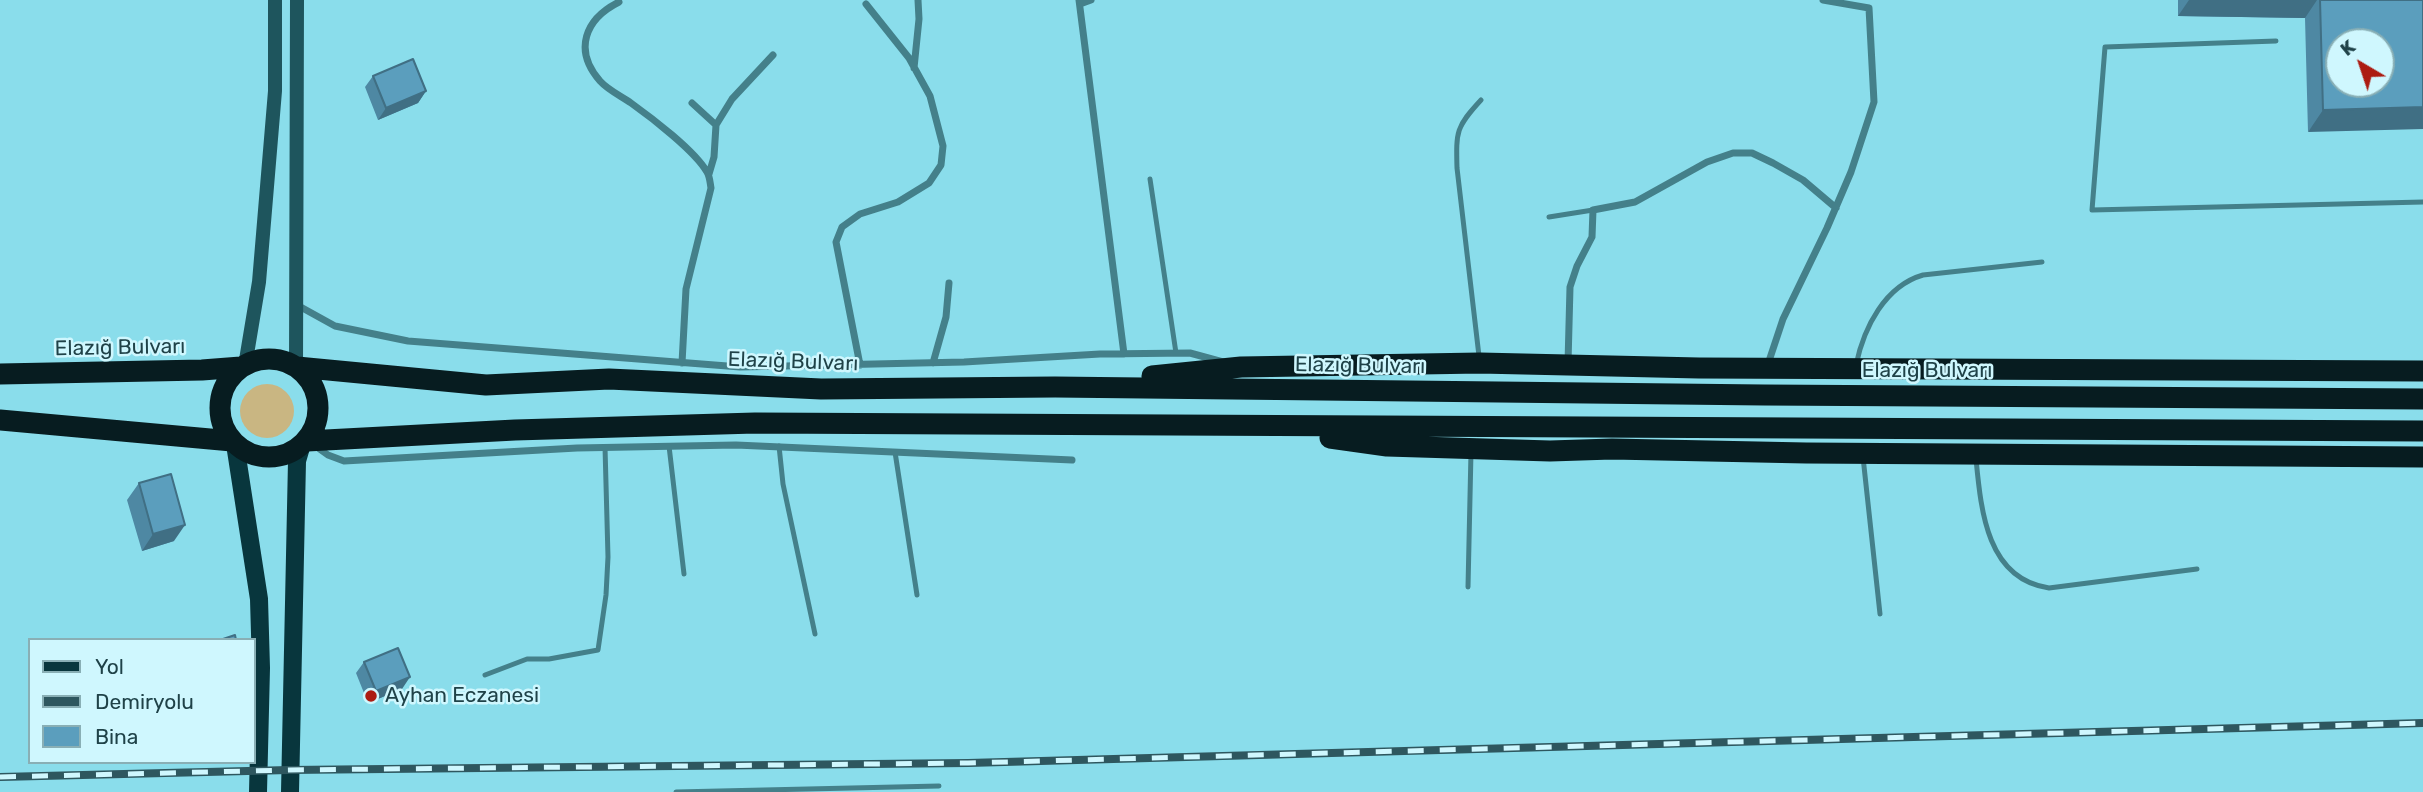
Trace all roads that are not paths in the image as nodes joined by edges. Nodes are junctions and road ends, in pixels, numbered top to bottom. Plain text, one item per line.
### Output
1 (275, 0) edge
2 (297, 0) edge
3 (918, 0) edge
4 (1091, 0) edge
5 (1823, 0) edge
6 (619, 2) dead end
7 (1079, 2) edge
8 (866, 5) dead end
9 (2276, 41) dead end
10 (773, 55) dead end
11 (914, 68) junction
12 (1481, 100) dead end
13 (692, 103) dead end
14 (716, 125) junction
15 (709, 174) junction
16 (1150, 179) dead end
17 (2423, 202) edge
18 (1836, 208) junction
19 (1593, 210) junction
20 (1549, 217) dead end
21 (2042, 262) dead end
22 (949, 283) dead end
23 (297, 305) junction
24 (1175, 353) junction
25 (1124, 354) junction
26 (682, 363) junction
27 (933, 363) junction
28 (1480, 363) junction
29 (860, 365) junction
30 (1568, 365) junction
31 (243, 367) junction
32 (297, 367) junction
33 (1241, 367) junction
34 (1767, 368) junction
35 (1856, 368) junction
36 (2423, 371) edge
37 (0, 374) edge
38 (1055, 387) junction
39 (2423, 399) edge
40 (0, 420) edge
41 (1244, 426) junction
42 (2423, 431) edge
43 (234, 442) junction
44 (305, 442) junction
45 (669, 446) junction
46 (779, 446) junction
47 (605, 447) junction
48 (1471, 449) junction
49 (895, 452) junction
50 (1863, 454) junction
51 (1976, 454) junction
52 (2423, 457) edge
53 (1072, 460) dead end
54 (2197, 569) dead end
55 (684, 575) dead end
56 (1468, 587) dead end
57 (917, 595) dead end
58 (1880, 614) dead end
59 (815, 634) dead end
60 (485, 675) dead end
61 (939, 786) dead end
62 (258, 792) edge
63 (290, 792) edge
64 (676, 792) edge

1 - 31 main road
2 - 23 main road
3 - 11 street
4 - 7 street
5 - 18 street
6 - 15 street
7 - 25 street
8 - 11 street
9 - 17 lane
10 - 14 street
11 - 29 street
12 - 28 lane
13 - 14 street
14 - 15 street
15 - 26 street
16 - 24 lane
18 - 19 street
18 - 34 street
19 - 20 lane
19 - 30 street
21 - 35 lane
22 - 27 street
23 - 26 street
23 - 32 main road
24 - 25 street
24 - 33 street
25 - 27 street
26 - 29 street
27 - 29 street
28 - 30 highway
28 - 33 highway
30 - 34 highway
31 - 32 highway
31 - 37 highway, Elazığ Bulvarı
31 - 43 highway
32 - 38 highway, Elazığ Bulvarı
32 - 44 highway
33 - 38 highway
34 - 35 highway
35 - 36 highway
38 - 39 highway, Elazığ Bulvarı
40 - 43 highway
41 - 42 highway
41 - 44 highway
41 - 48 highway
43 - 44 highway
43 - 62 main road
44 - 47 street
44 - 63 main road
45 - 46 street
45 - 47 street
45 - 55 lane
46 - 49 street
46 - 59 lane
47 - 60 lane
48 - 50 highway
48 - 56 lane
49 - 53 street
49 - 57 lane
50 - 51 highway
50 - 58 lane
51 - 52 highway
51 - 54 lane
61 - 64 lane

